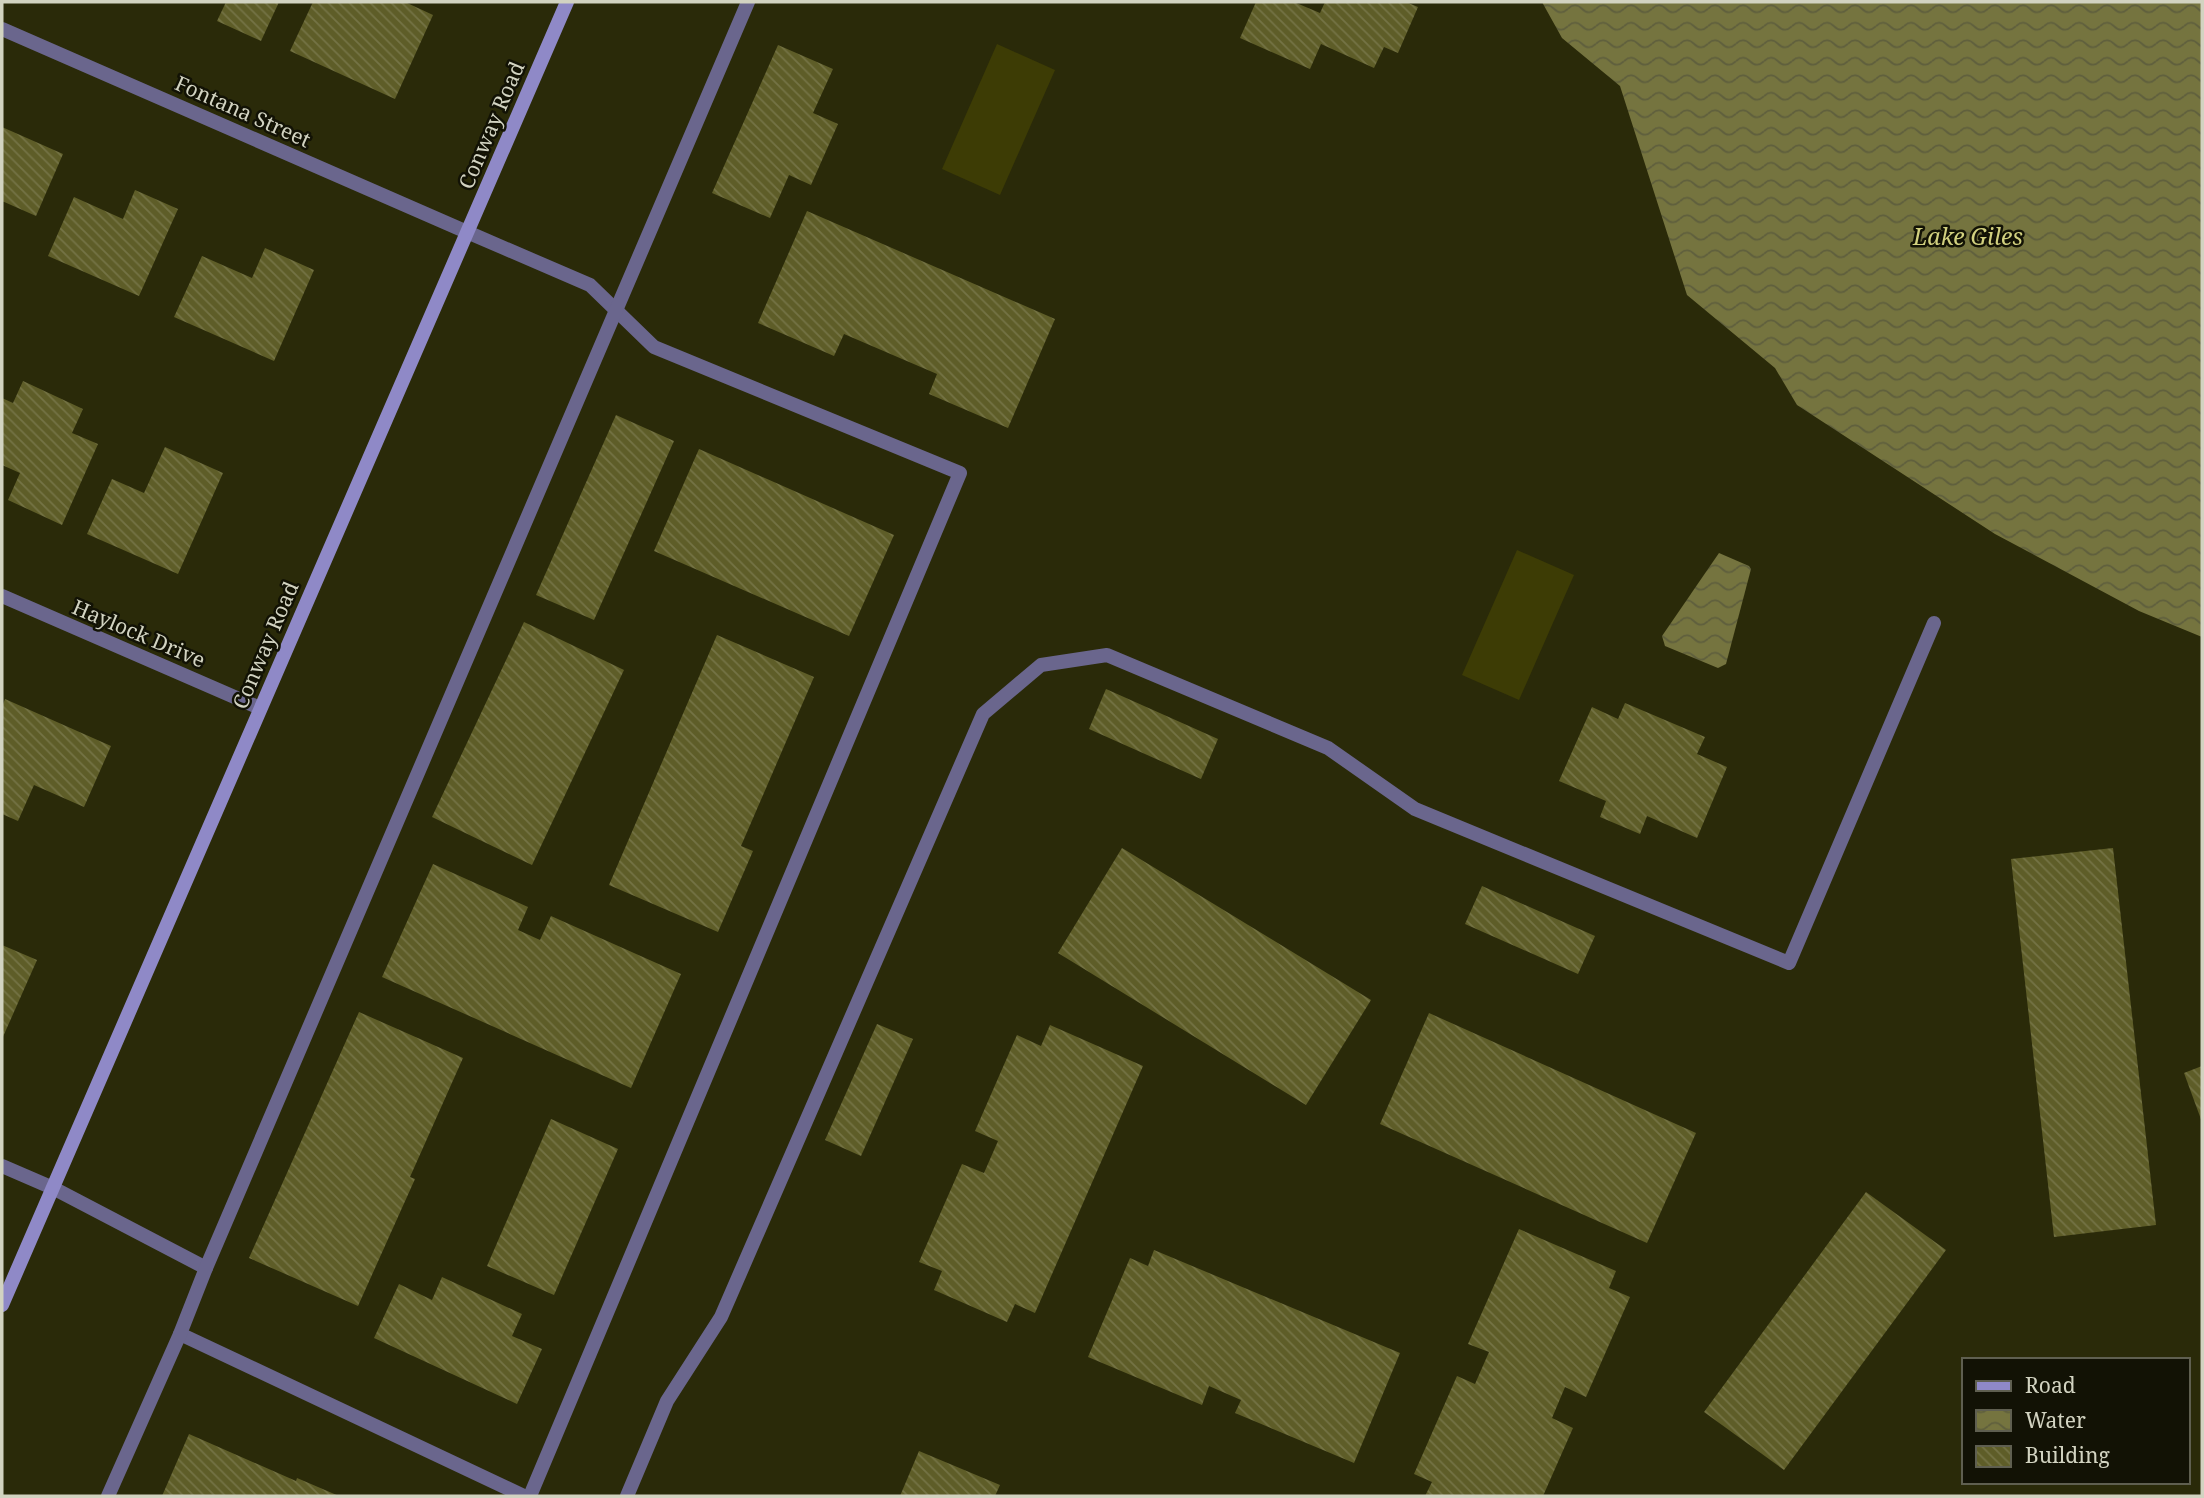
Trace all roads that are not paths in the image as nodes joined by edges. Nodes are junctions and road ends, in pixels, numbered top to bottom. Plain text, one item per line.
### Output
1 (567, 2) edge
2 (748, 2) edge
3 (2, 29) edge
4 (467, 232) junction
5 (615, 310) junction
6 (2, 596) edge
7 (1934, 623) dead end
8 (260, 708) junction
9 (2, 1166) edge
10 (52, 1188) junction
11 (206, 1268) junction
12 (2, 1305) edge
13 (180, 1334) junction
14 (108, 1496) edge
15 (524, 1496) edge
16 (530, 1496) edge
17 (627, 1496) edge

1 - 4 main road, Conway Road
2 - 5 street
3 - 4 street, Fontana Street
4 - 5 street, Fontana Street
4 - 8 main road, Conway Road
5 - 11 street
5 - 16 street, Fontana Street
6 - 8 street, Haylock Drive
7 - 17 street
8 - 10 main road, Conway Road
9 - 10 street
10 - 11 street
10 - 12 main road, Conway Road
11 - 13 street
13 - 14 street
13 - 15 street

